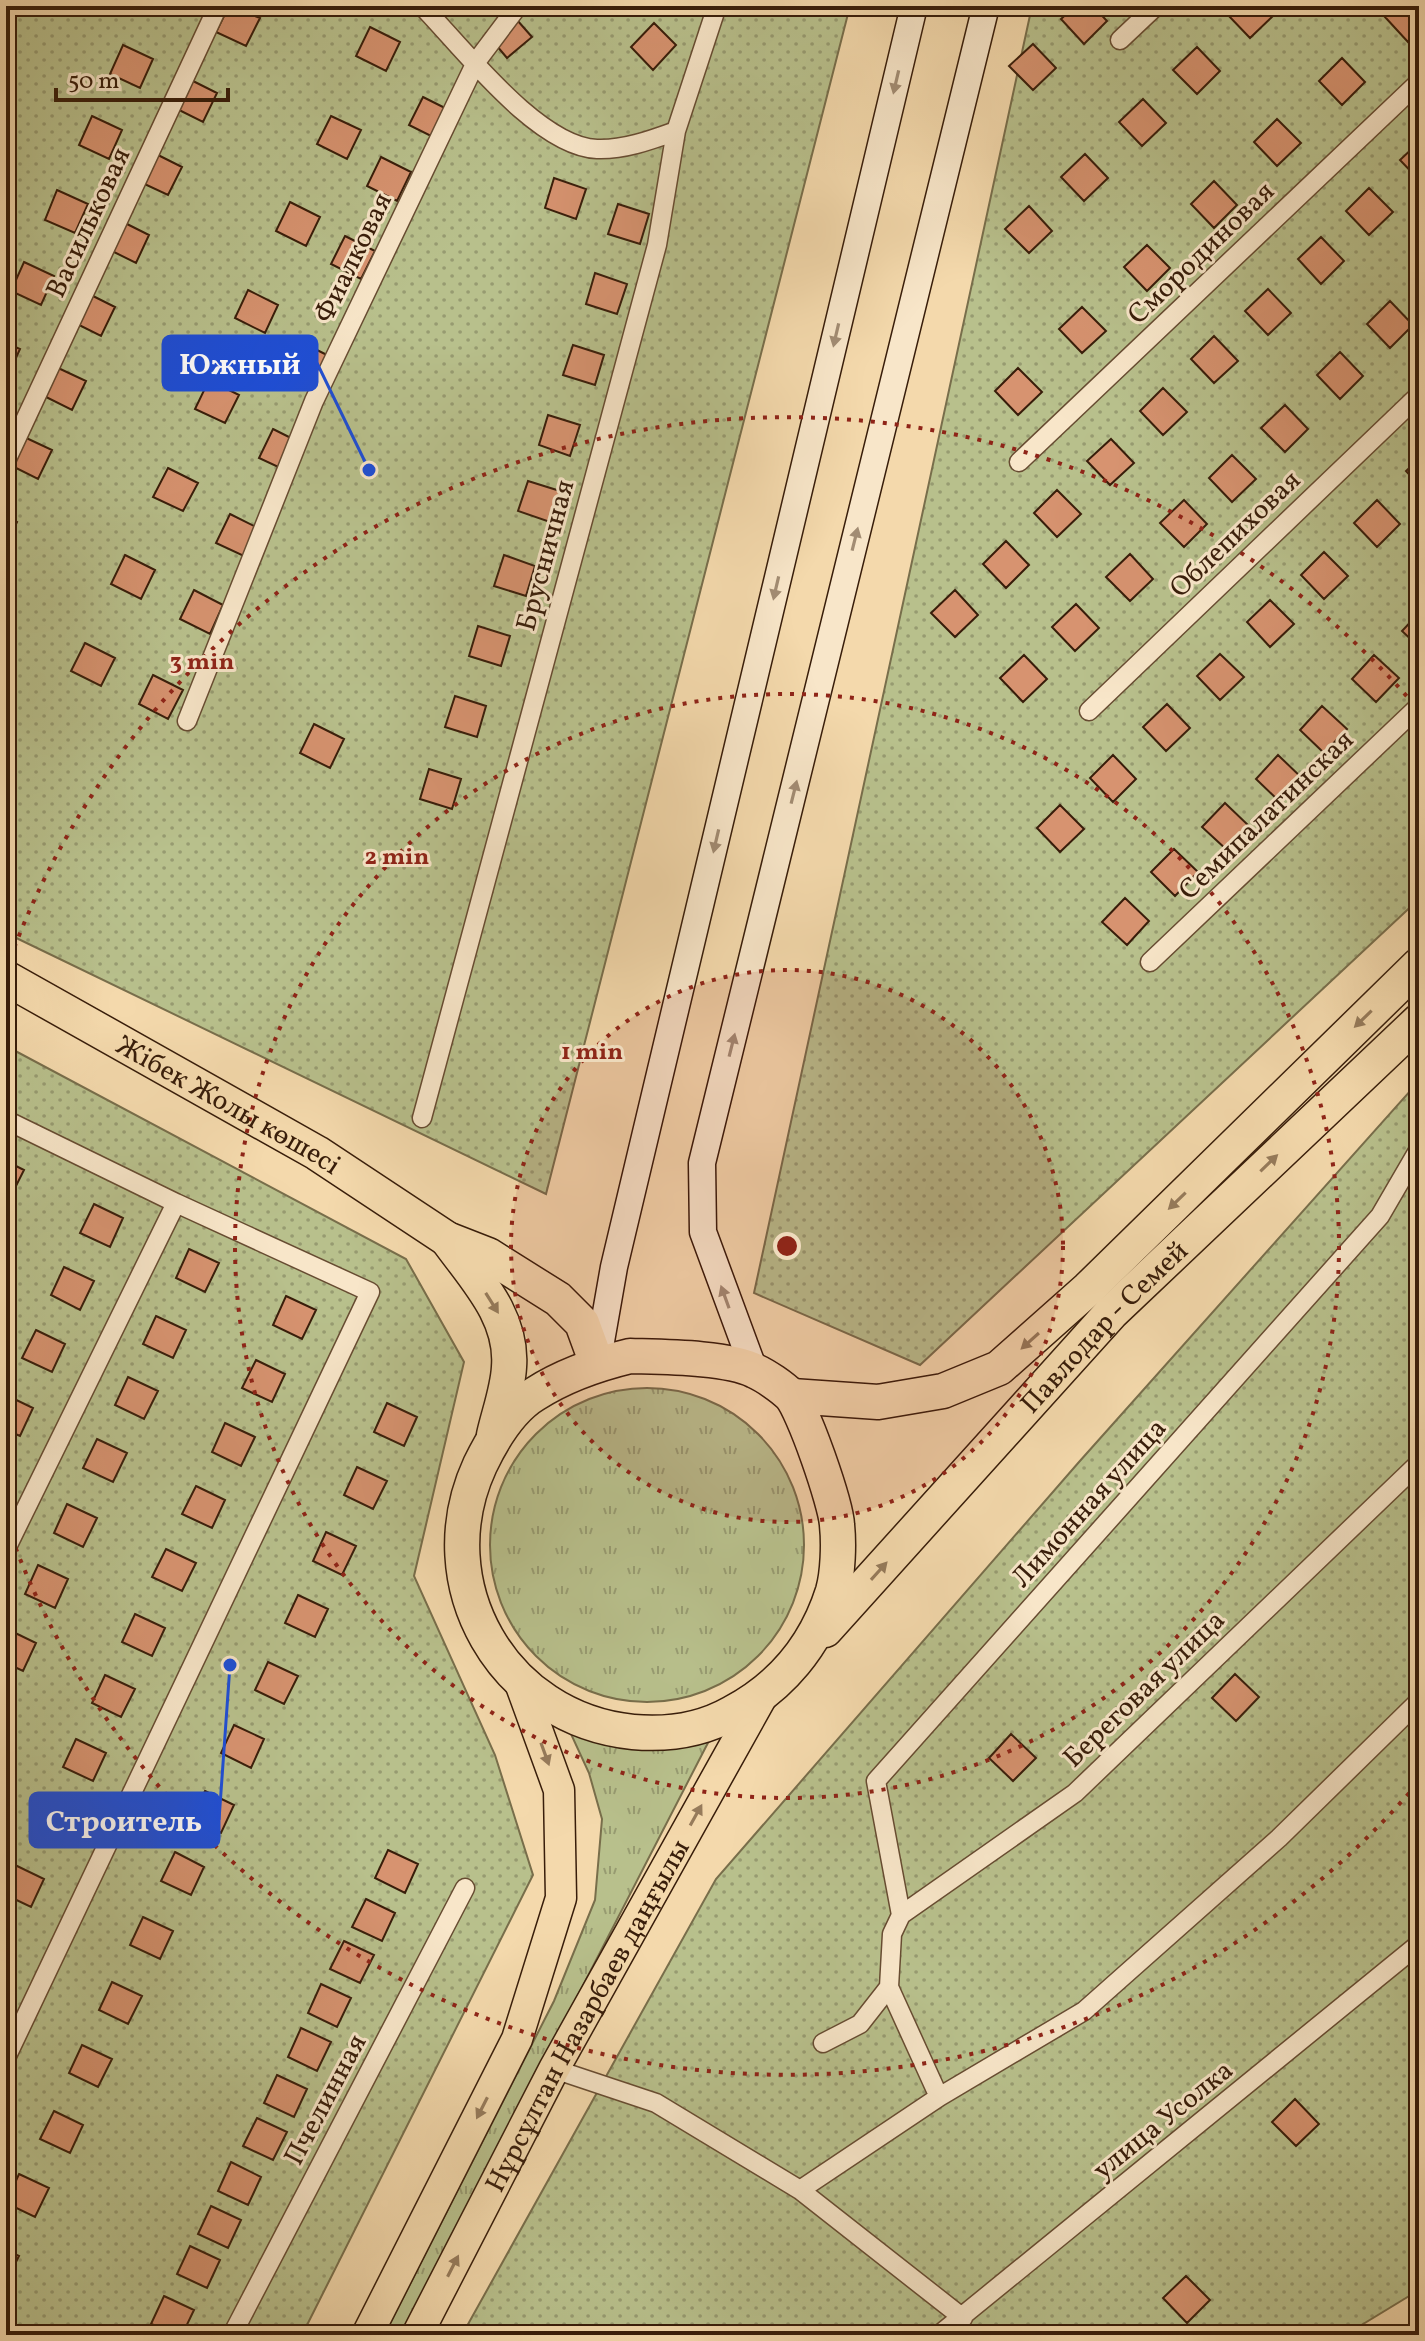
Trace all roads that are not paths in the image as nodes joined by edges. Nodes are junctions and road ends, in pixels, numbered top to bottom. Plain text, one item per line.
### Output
1 (218, 6) edge
2 (422, 6) edge
3 (518, 6) edge
4 (717, 6) edge
5 (914, 6) edge
6 (986, 6) edge
7 (1156, 6) edge
8 (1120, 40) dead end
9 (476, 62) junction
10 (1419, 82) edge
11 (676, 131) junction
12 (1419, 395) edge
13 (6, 461) edge
14 (1019, 462) dead end
15 (1419, 706) edge
16 (1089, 711) dead end
17 (187, 721) dead end
18 (1150, 962) dead end
19 (1419, 965) edge
20 (6, 978) edge
21 (1419, 1021) edge
22 (422, 1118) dead end
23 (6, 1120) edge
24 (1419, 1149) edge
25 (176, 1203) junction
26 (447, 1239) junction
27 (597, 1364) junction
28 (754, 1370) junction
29 (792, 1396) junction
30 (493, 1437) junction
31 (1419, 1463) edge
32 (6, 1549) edge
33 (808, 1649) junction
34 (519, 1680) junction
35 (761, 1698) junction
36 (1419, 1701) edge
37 (465, 1888) dead end
38 (901, 1915) junction
39 (1419, 1944) edge
40 (889, 1987) junction
41 (823, 2043) dead end
42 (6, 2058) edge
43 (554, 2069) junction
44 (939, 2097) junction
45 (800, 2190) junction
46 (963, 2318) junction
47 (232, 2335) edge
48 (367, 2335) edge
49 (417, 2335) edge
50 (939, 2335) edge

1 - 13 street, Васильковая
2 - 9 street
3 - 9 street, Фиалковая
4 - 11 street, Брусничная
5 -> 27 main road
28 -> 6 main road
7 - 8 street
9 - 11 street
9 - 17 street, Фиалковая
10 - 14 street, Смородиновая
11 - 22 street, Брусничная
12 - 16 street, Облепиховая
15 - 18 street, Семипалатинская
19 -> 29 highway, Павлодар - Семей
20 - 26 highway, Жібек Жолы көшесі
33 -> 21 highway, Павлодар - Семей
23 - 25 street
24 - 38 street, Лимонная улица
25 - 32 street
25 - 42 street
26 - 27 highway, Жібек Жолы көшесі
26 -> 30 highway, Жібек Жолы көшесі
27 - 28 highway
27 - 30 highway
28 - 29 highway
29 - 33 highway
30 - 34 highway, Павлодар - Семей
31 - 38 street, Береговая улица
33 - 35 highway, Павлодар - Семей
34 - 35 highway, Павлодар - Семей
34 -> 48 main road, Нұрсұлтан Назарбаев даңғылы
43 -> 35 main road, Нұрсұлтан Назарбаев даңғылы
36 - 44 street
37 - 47 street, Пчелинная
38 - 40 street, Береговая улица
39 - 46 street, улица Усолка
40 - 41 street
40 - 44 street
43 - 45 street
49 -> 43 main road, Нұрсұлтан Назарбаев даңғылы
44 - 45 street
45 - 46 street
46 - 50 street, улица Усолка

